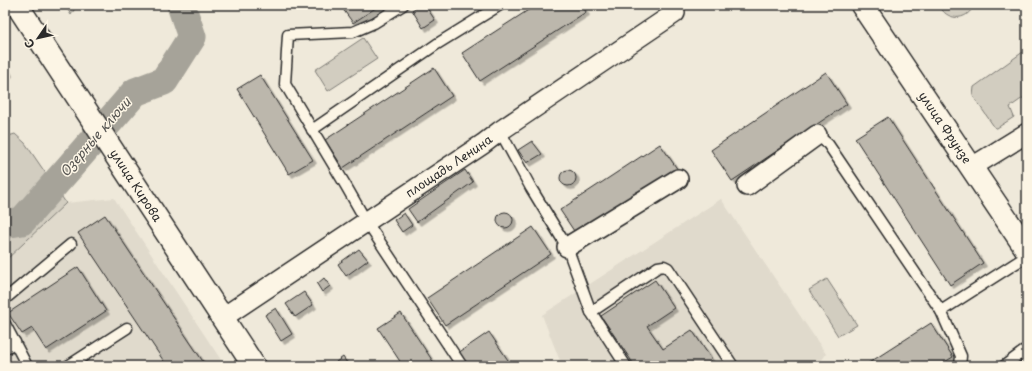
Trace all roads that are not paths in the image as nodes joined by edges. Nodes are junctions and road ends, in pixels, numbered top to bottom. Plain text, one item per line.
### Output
1 (17, 5) edge
2 (403, 5) edge
3 (500, 5) edge
4 (862, 5) edge
5 (675, 13) dead end
6 (312, 130) junction
7 (500, 131) junction
8 (1027, 133) edge
9 (817, 135) joint
10 (972, 167) junction
11 (678, 179) dead end
12 (746, 186) dead end
13 (366, 221) junction
14 (71, 244) dead end
15 (567, 247) junction
16 (1027, 250) edge
17 (1027, 256) edge
18 (5, 299) edge
19 (941, 311) junction
20 (591, 312) junction
21 (222, 318) junction
22 (5, 324) edge
23 (127, 328) dead end
24 (15, 342) junction
25 (5, 349) edge
26 (1027, 349) edge
27 (27, 366) edge
28 (68, 366) edge
29 (254, 366) edge
30 (462, 366) edge
31 (626, 366) edge
32 (733, 366) edge
33 (960, 366) edge
34 (1004, 366) edge

1 - 21 main road, улица Кирова
2 - 6 lane
3 - 6 lane
4 - 10 main road, улица Фрунзе
5 - 7 street, площадь Ленина
6 - 13 lane
7 - 13 street, площадь Ленина
7 - 15 lane
8 - 10 street
9 - 12 street
9 - 19 lane
10 - 16 main road, улица Фрунзе
11 - 15 street
13 - 21 street, площадь Ленина
13 - 30 lane
14 - 18 lane
15 - 20 lane
17 - 19 lane
19 - 33 lane
20 - 31 lane
20 - 32 lane
21 - 29 main road, улица Кирова
22 - 24 lane
23 - 28 lane
24 - 25 lane
24 - 27 lane
26 - 34 lane

